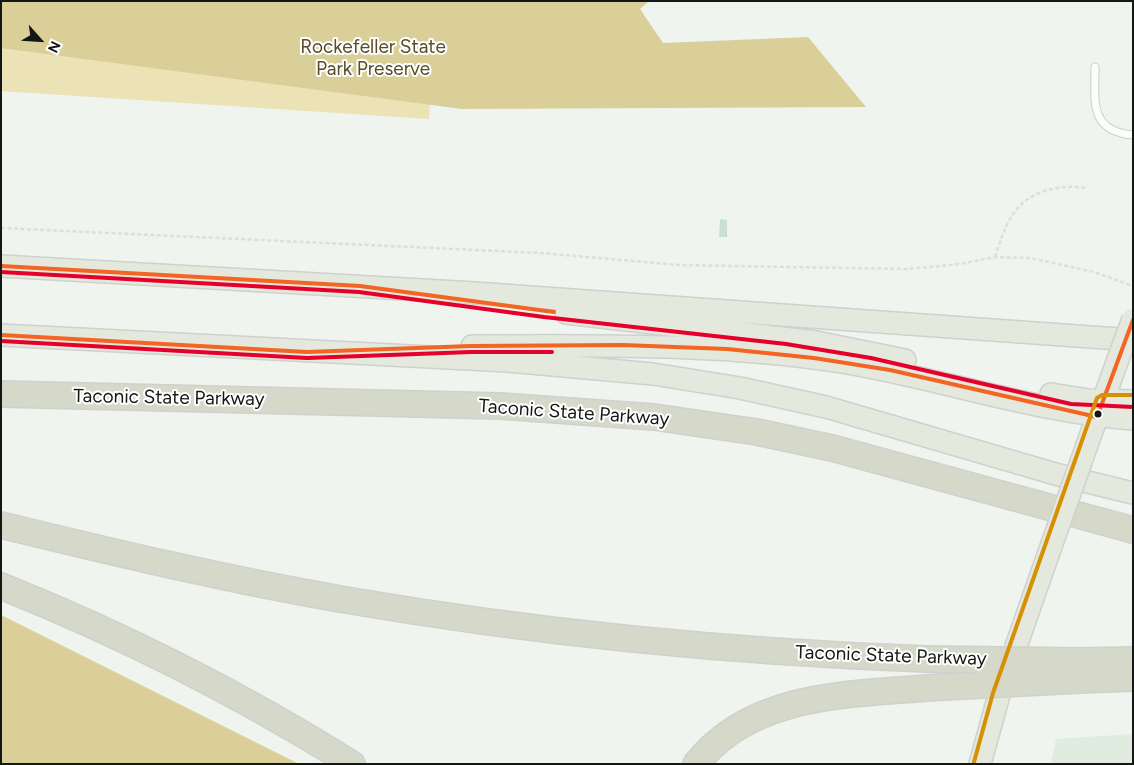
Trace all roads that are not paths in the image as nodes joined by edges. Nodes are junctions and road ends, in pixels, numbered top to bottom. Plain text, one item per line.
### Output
1 (1095, 68) dead end
2 (1133, 135) edge
3 (1, 266) edge
4 (360, 286) junction
5 (1133, 319) edge
6 (1, 334) edge
7 (1133, 340) edge
8 (307, 352) junction
9 (1, 394) edge
10 (1133, 401) edge
11 (1100, 409) junction
12 (1133, 419) edge
13 (1133, 493) edge
14 (1, 525) edge
15 (1133, 530) edge
16 (1, 586) edge
17 (1133, 660) edge
18 (1080, 670) junction
19 (1133, 678) edge
20 (352, 764) edge
21 (696, 764) edge
22 (980, 764) edge

1 - 2 lane
3 - 4 main road
4 - 7 main road
4 - 11 main road
5 - 11 main road, bridge
6 - 8 main road
8 - 11 main road
8 - 13 main road
9 - 15 highway, Taconic State Parkway
10 - 11 main road
11 - 12 main road
11 - 22 main road, bridge
14 - 18 highway, Taconic State Parkway, bridge
16 - 20 highway
17 - 18 highway, Taconic State Parkway
18 - 19 highway
18 - 21 highway, bridge

